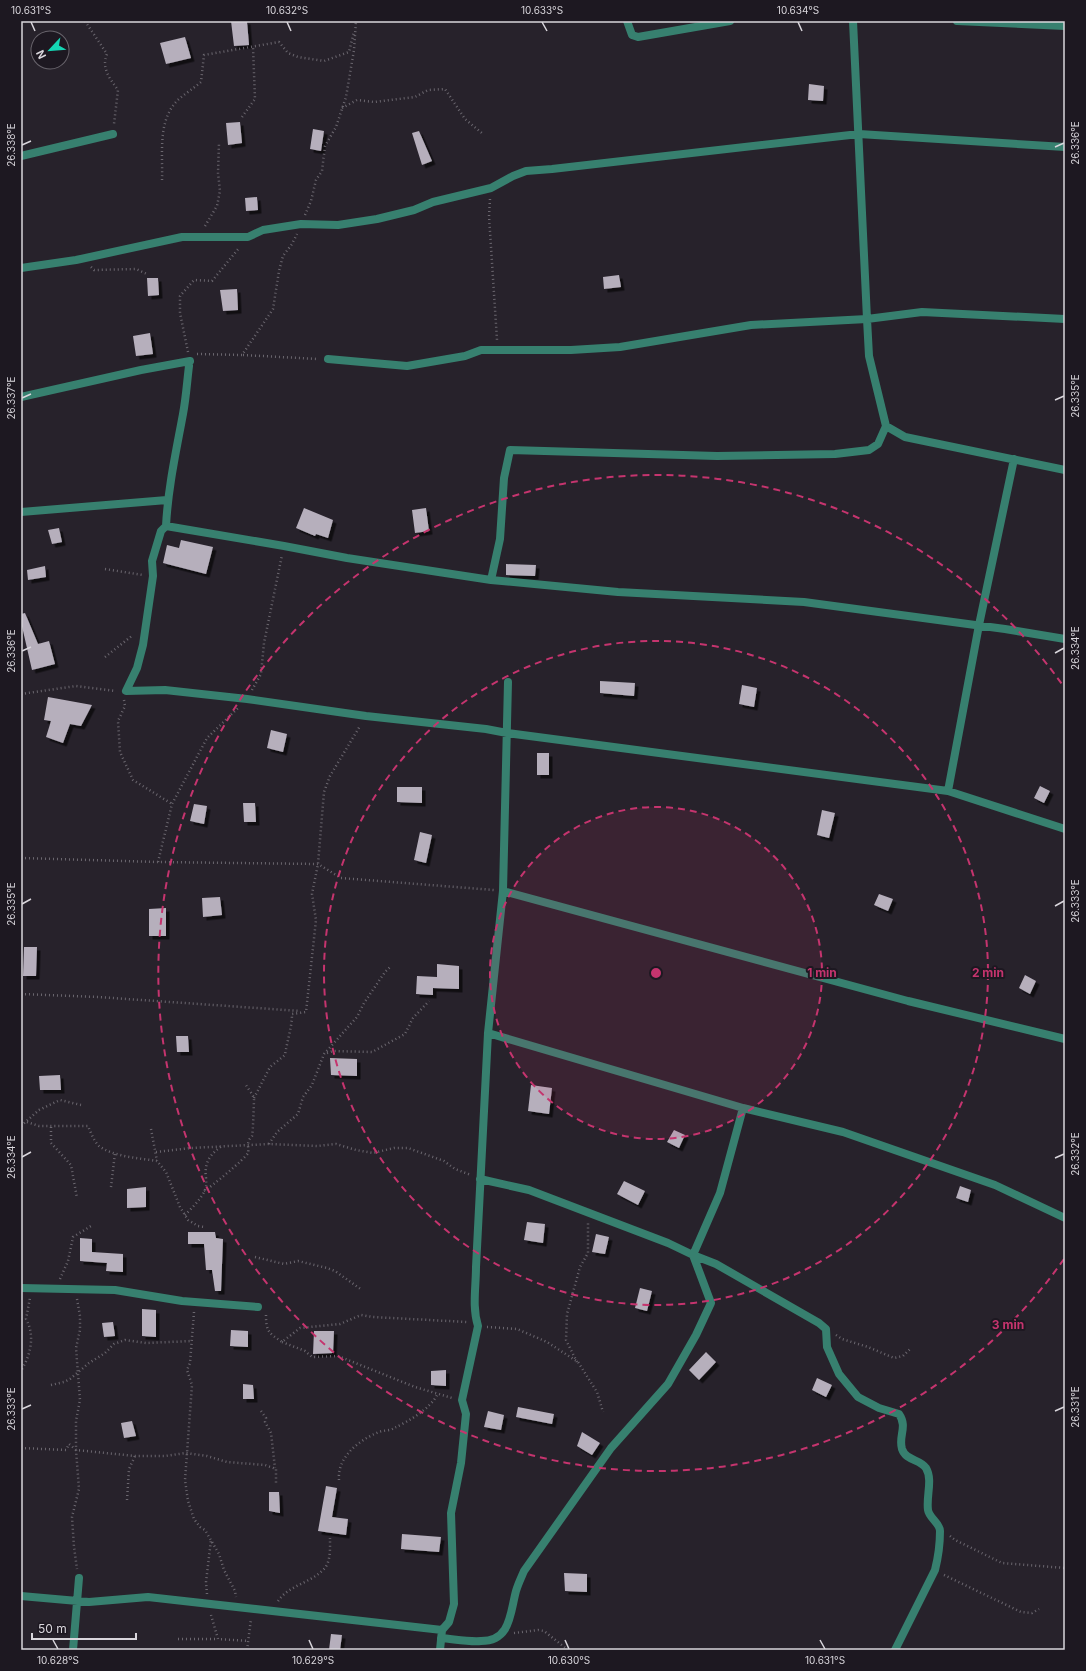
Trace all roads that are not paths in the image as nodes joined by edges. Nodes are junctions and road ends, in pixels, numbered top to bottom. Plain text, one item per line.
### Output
1 (626, 21) edge
2 (730, 21) edge
3 (853, 21) edge
4 (956, 21) edge
5 (1065, 26) edge
6 (113, 134) road end
7 (859, 134) junction
8 (1065, 148) edge
9 (21, 156) edge
10 (21, 268) edge
11 (867, 319) junction
12 (1065, 319) edge
13 (328, 359) road end
14 (21, 397) edge
15 (886, 426) junction
16 (1014, 459) junction
17 (1065, 470) edge
18 (167, 500) junction
19 (21, 512) edge
20 (166, 526) junction
21 (491, 580) junction
22 (979, 625) junction
23 (1065, 639) edge
24 (508, 682) dead end
25 (506, 733) junction
26 (948, 791) junction
27 (1065, 829) edge
28 (503, 891) junction
29 (488, 1033) junction
30 (1065, 1039) edge
31 (743, 1108) junction
32 (480, 1179) junction
33 (1065, 1218) edge
34 (694, 1255) junction
35 (21, 1288) edge
36 (258, 1307) road end
37 (79, 1578) road end
38 (21, 1596) edge
39 (77, 1601) junction
40 (441, 1634) junction
41 (73, 1650) edge
42 (440, 1650) edge
43 (895, 1650) edge

1 - 2 street
3 - 7 street
4 - 5 street
6 - 9 street
7 - 8 street
7 - 10 street
7 - 11 street
11 - 12 street
11 - 13 street
11 - 15 street
14 - 18 street
15 - 16 street
15 - 21 street
16 - 17 street
16 - 22 street
18 - 19 street
18 - 20 street
20 - 21 street
20 - 25 street
21 - 22 street
22 - 23 street
22 - 26 street
24 - 25 street
25 - 26 street
25 - 28 street
26 - 27 street
28 - 29 street
28 - 30 street
29 - 31 street
29 - 32 street
31 - 33 street
31 - 34 street
32 - 34 street
32 - 40 street
34 - 40 street
34 - 43 street
35 - 36 street
37 - 39 street
38 - 39 street
39 - 40 street
39 - 41 street
40 - 42 street

